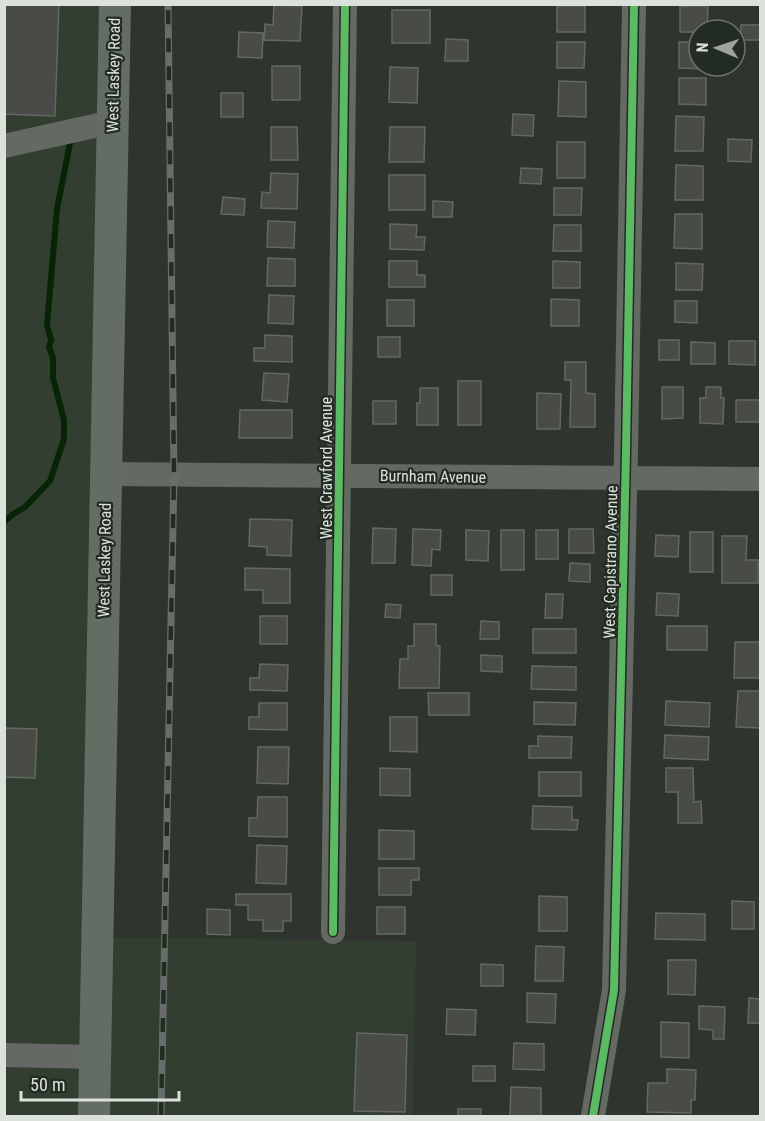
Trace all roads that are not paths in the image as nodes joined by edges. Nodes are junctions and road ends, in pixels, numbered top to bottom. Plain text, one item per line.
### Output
1 (115, 4) edge
2 (345, 4) edge
3 (634, 6) dead end
4 (112, 122) junction
5 (4, 146) edge
6 (106, 474) junction
7 (340, 475) junction
8 (626, 478) junction
9 (760, 479) edge
10 (333, 932) dead end
11 (4, 1056) edge
12 (95, 1057) junction
13 (94, 1116) edge
14 (593, 1116) edge

1 - 4 main road, West Laskey Road
2 - 7 street, West Crawford Avenue
3 - 8 street, West Capistrano Avenue
4 - 5 street
4 - 6 main road, West Laskey Road
6 - 7 street, Burnham Avenue
6 - 12 main road, West Laskey Road
7 - 8 street, Burnham Avenue
7 - 10 street, West Crawford Avenue
8 - 9 street, Burnham Avenue
8 - 14 street, West Capistrano Avenue
11 - 12 street
12 - 13 main road, West Laskey Road

